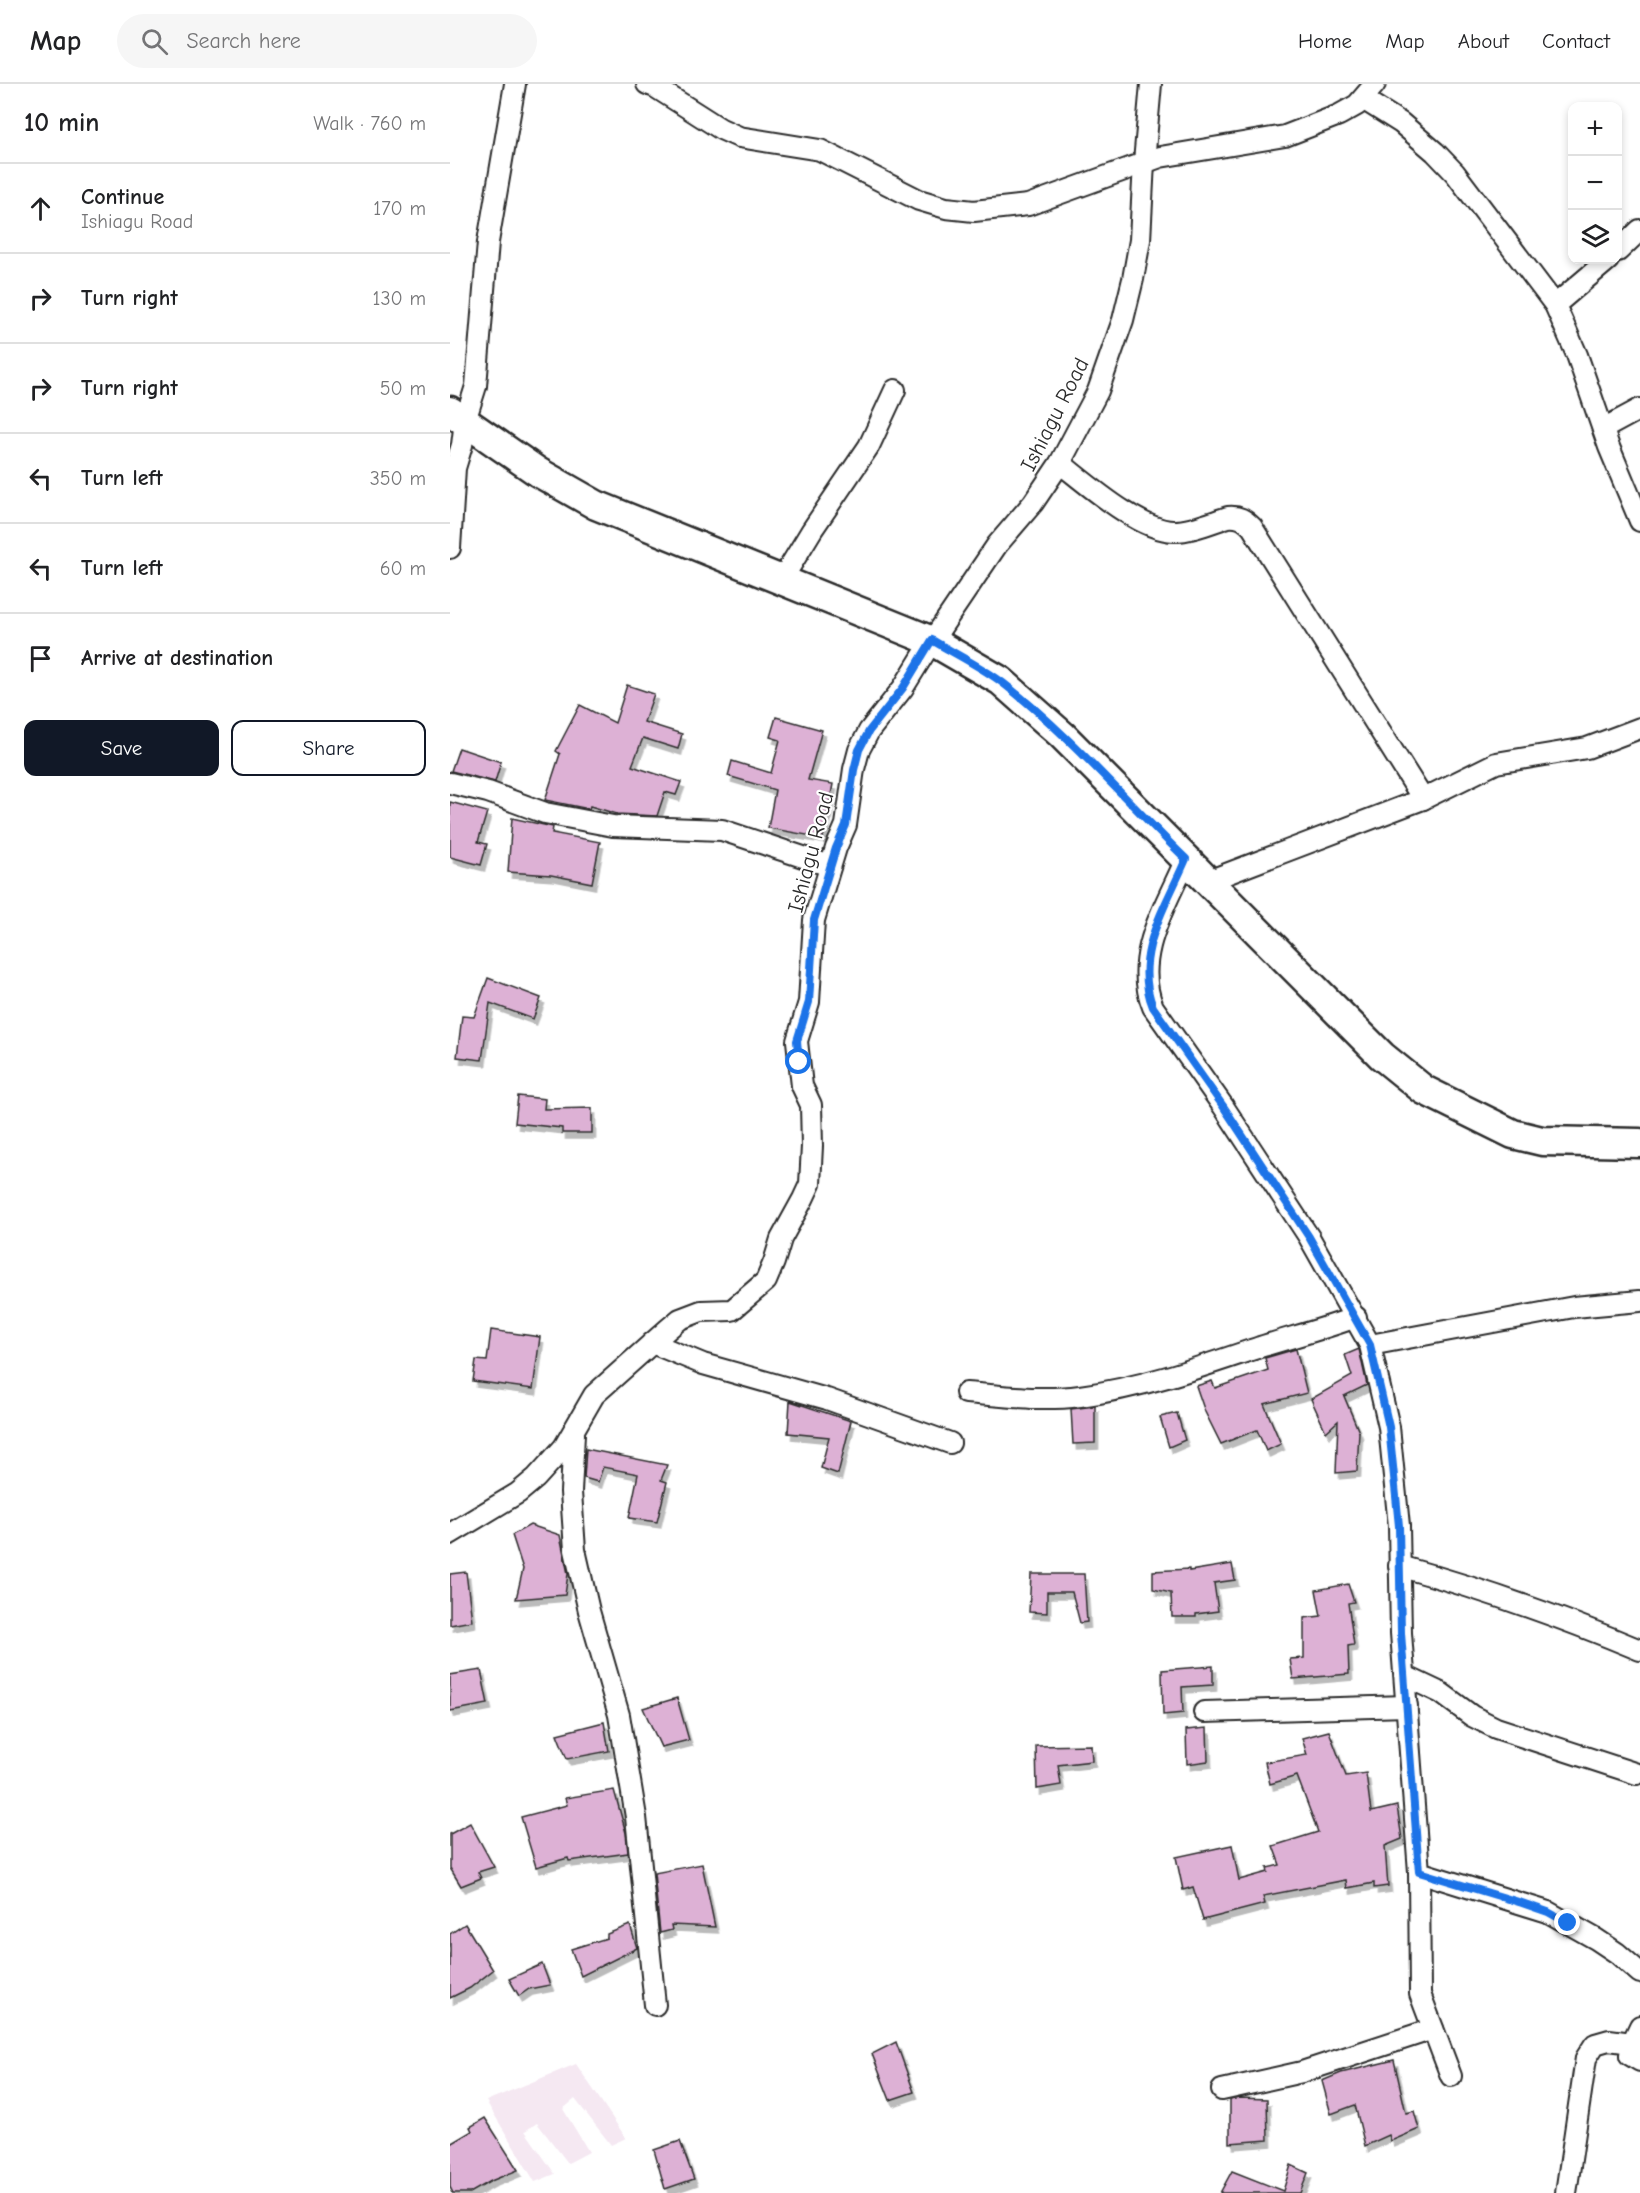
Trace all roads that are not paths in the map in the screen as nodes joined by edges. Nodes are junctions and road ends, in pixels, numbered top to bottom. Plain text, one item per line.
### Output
1 (515, 84) edge
2 (1151, 84) edge
3 (653, 85) edge
4 (1369, 91) edge
5 (1144, 162) junction
6 (1640, 230) edge
7 (1622, 246) edge
8 (1603, 264) edge
9 (1555, 305) junction
10 (895, 390) dead end
11 (1640, 409) edge
12 (457, 416) edge
13 (1603, 429) junction
14 (1060, 464) junction
15 (1640, 521) edge
16 (450, 548) edge
17 (781, 581) junction
18 (932, 640) junction
19 (1640, 728) edge
20 (450, 783) edge
21 (1423, 799) junction
22 (1186, 859) junction
23 (830, 866) junction
24 (1208, 881) junction
25 (1640, 1143) edge
26 (1640, 1301) edge
27 (1356, 1317) junction
28 (652, 1343) junction
29 (1370, 1345) junction
30 (966, 1393) dead end
31 (575, 1428) junction
32 (950, 1443) dead end
33 (450, 1534) edge
34 (1400, 1566) junction
35 (1640, 1650) edge
36 (1405, 1676) junction
37 (1407, 1706) junction
38 (1204, 1712) dead end
39 (1636, 1774) dead end
40 (1419, 1872) junction
41 (1640, 1973) edge
42 (655, 2005) dead end
43 (1433, 2029) junction
44 (1636, 2035) edge
45 (1640, 2061) edge
46 (1451, 2076) dead end
47 (1222, 2090) dead end
48 (1566, 2193) edge

1 - 12 street
2 - 5 street, Ishiagu Road
3 - 5 street
4 - 5 street
4 - 9 street
5 - 14 street, Ishiagu Road
6 - 7 street
8 - 9 street
9 - 13 street
10 - 17 street
11 - 13 street
12 - 16 street
12 - 17 main road
13 - 15 street
14 - 18 street, Ishiagu Road
14 - 21 street
17 - 18 main road
18 - 22 main road
18 - 23 street, Ishiagu Road
19 - 21 street
20 - 23 street
21 - 24 street
22 - 24 main road
22 - 27 street
23 - 28 street, Ishiagu Road
24 - 25 main road
26 - 29 street
27 - 29 street
27 - 30 street
28 - 31 street, Ishiagu Road
28 - 32 street
29 - 34 street
31 - 33 street, Ishiagu Road
31 - 42 street
34 - 35 street
34 - 36 street
36 - 37 street
36 - 39 street
37 - 38 street
37 - 40 street
40 - 41 street
40 - 43 street
43 - 46 street
43 - 47 street
44 - 45 street
44 - 48 street

